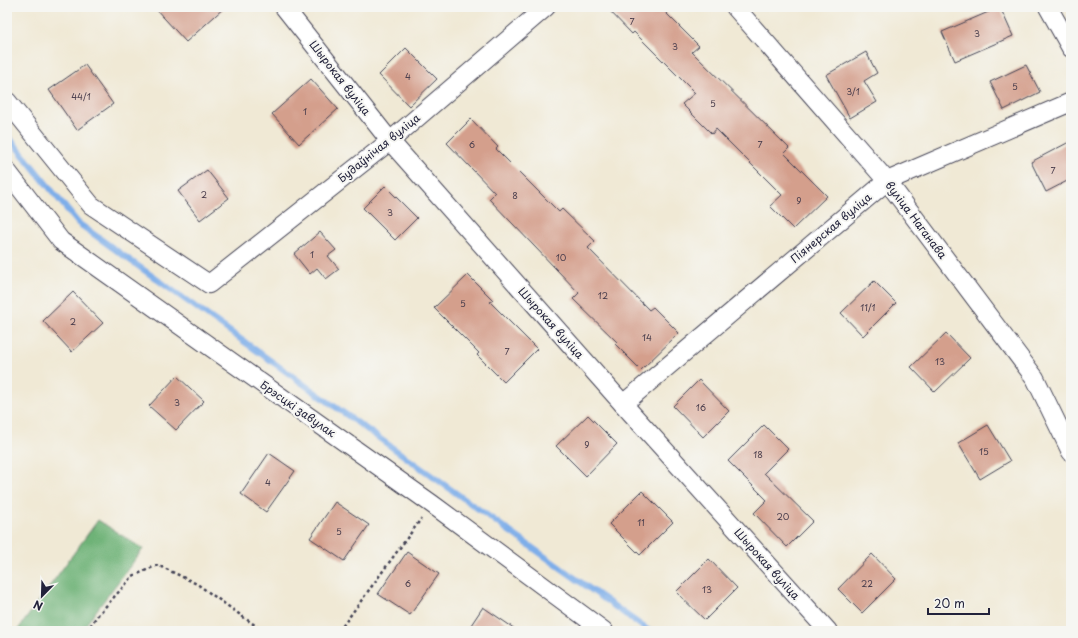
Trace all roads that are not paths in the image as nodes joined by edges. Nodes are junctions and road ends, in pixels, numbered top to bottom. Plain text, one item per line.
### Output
1 (284, 7) edge
2 (546, 7) edge
3 (735, 7) edge
4 (1048, 7) edge
5 (1071, 48) edge
6 (7, 101) edge
7 (1071, 102) edge
8 (390, 141) junction
9 (7, 171) edge
10 (887, 181) junction
11 (623, 404) junction
12 (1071, 452) edge
13 (604, 631) edge
14 (828, 631) edge

1 - 8 street, Шырокая вуліца
2 - 8 street, Будаўнічая вуліца
3 - 10 street, вуліца Наганава
4 - 5 street
6 - 8 street, Будаўнічая вуліца
7 - 10 street, Піянерская вуліца
8 - 11 street, Шырокая вуліца
9 - 13 street, Брэсцкі завулак
10 - 11 street, Піянерская вуліца
10 - 12 street, вуліца Наганава
11 - 14 street, Шырокая вуліца

